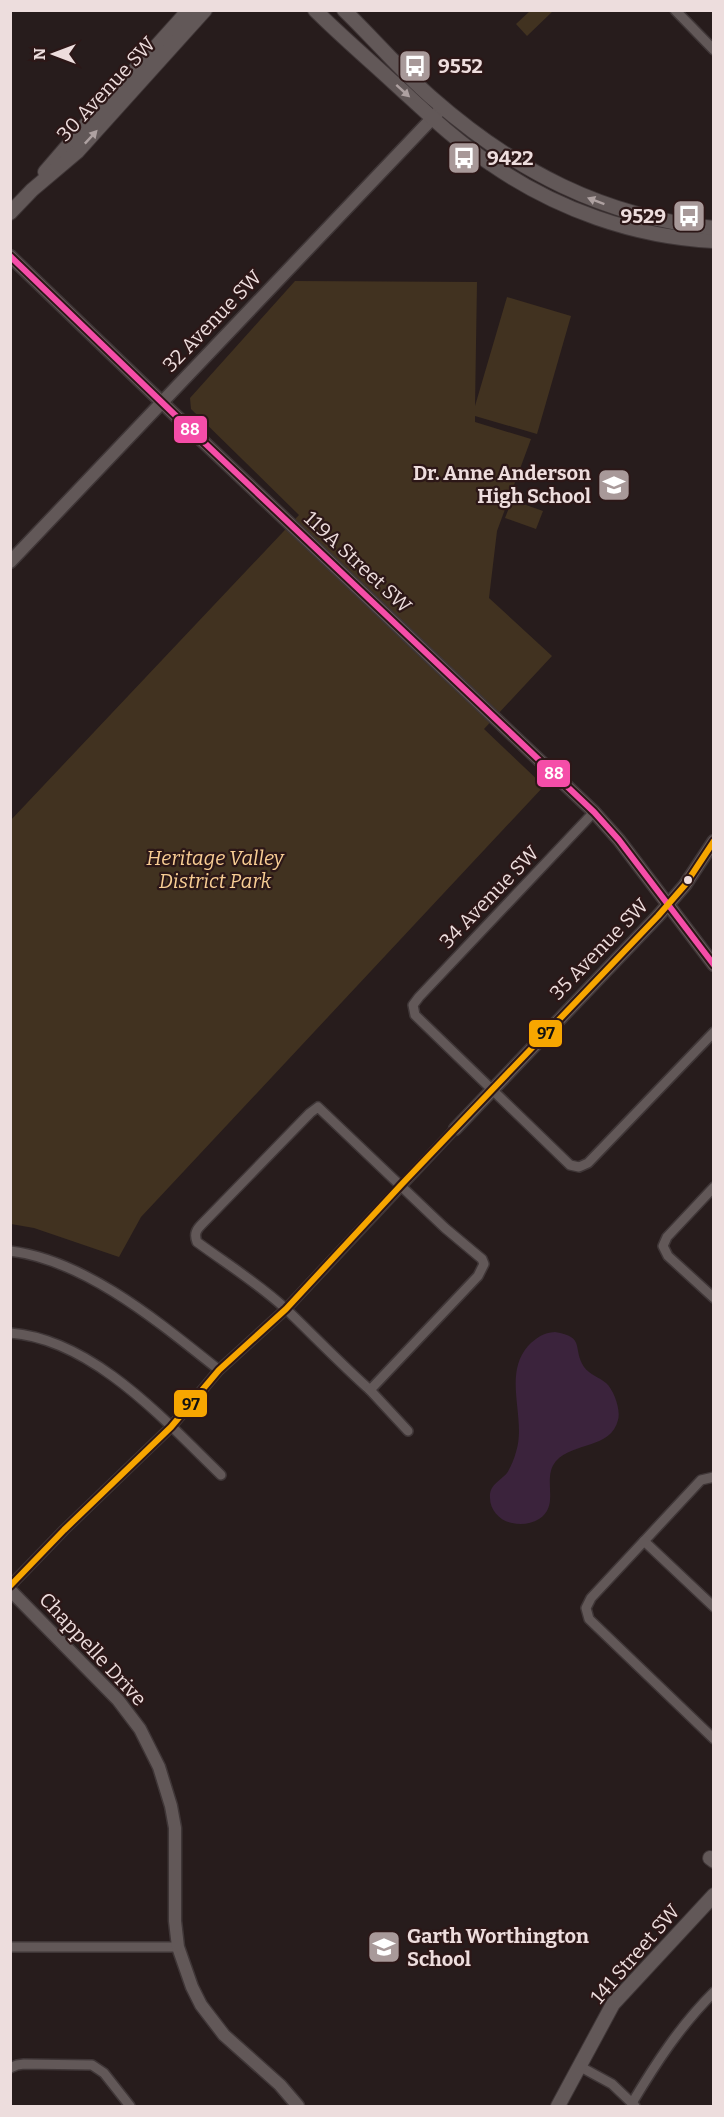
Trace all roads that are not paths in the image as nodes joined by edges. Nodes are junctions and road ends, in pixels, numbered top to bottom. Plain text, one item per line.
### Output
1 (189, 10) edge
2 (205, 10) edge
3 (315, 10) edge
4 (336, 10) edge
5 (344, 10) edge
6 (675, 10) edge
7 (356, 22) junction
8 (714, 50) edge
9 (442, 107) junction
10 (433, 118) junction
11 (32, 190) junction
12 (10, 213) edge
13 (714, 228) edge
14 (714, 241) edge
15 (10, 256) edge
16 (162, 402) junction
17 (10, 562) edge
18 (594, 812) junction
19 (714, 841) edge
20 (668, 905) junction
21 (714, 965) edge
22 (714, 1032) edge
23 (492, 1090) junction
24 (454, 1129) joint
25 (401, 1185) junction
26 (714, 1187) edge
27 (10, 1251) edge
28 (714, 1298) edge
29 (286, 1309) junction
30 (10, 1333) edge
31 (219, 1370) junction
32 (370, 1390) junction
33 (171, 1427) junction
34 (408, 1431) dead end
35 (221, 1475) dead end
36 (714, 1478) edge
37 (644, 1541) junction
38 (10, 1588) edge
39 (714, 1607) edge
40 (714, 1739) edge
41 (714, 1894) edge
42 (10, 1947) edge
43 (178, 1947) junction
44 (714, 1992) edge
45 (579, 2066) junction
46 (10, 2068) edge
47 (634, 2105) edge
48 (130, 2106) edge
49 (298, 2106) edge
50 (558, 2106) edge

1 - 11 main road, 30 Avenue SW
11 -> 2 main road, 30 Avenue SW
3 -> 10 main road
4 - 7 main road
5 - 7 main road
6 - 8 street
7 - 9 main road
9 - 10 street, 32 Avenue SW
13 -> 9 main road
10 - 14 main road
10 - 16 street, 32 Avenue SW
11 - 12 main road, 30 Avenue SW
15 - 16 street, 119A Street SW
16 - 17 street, 32 Avenue SW
16 - 18 street, 119A Street SW
18 - 20 street, 119A Street SW
18 - 23 street, 34 Avenue SW
19 - 20 street, 35 Avenue SW
20 - 21 street, 119A Street SW
20 - 23 street, 35 Avenue SW
22 - 23 street
23 - 24 street, 35 Avenue SW
24 - 25 street
25 - 29 street
25 - 29 street
25 - 32 street
26 - 28 street
27 - 31 street
29 - 31 street
29 - 32 street
30 - 33 street
31 - 33 street
32 - 34 street
33 - 35 street
33 - 38 street
36 - 37 street
37 - 39 street
37 - 40 street
38 - 43 street, Chappelle Drive
41 - 45 main road, 141 Street SW
42 - 43 street
43 - 49 street, Chappelle Drive
44 - 47 street
45 - 47 street
45 - 50 main road, 141 Street SW
46 - 48 street

